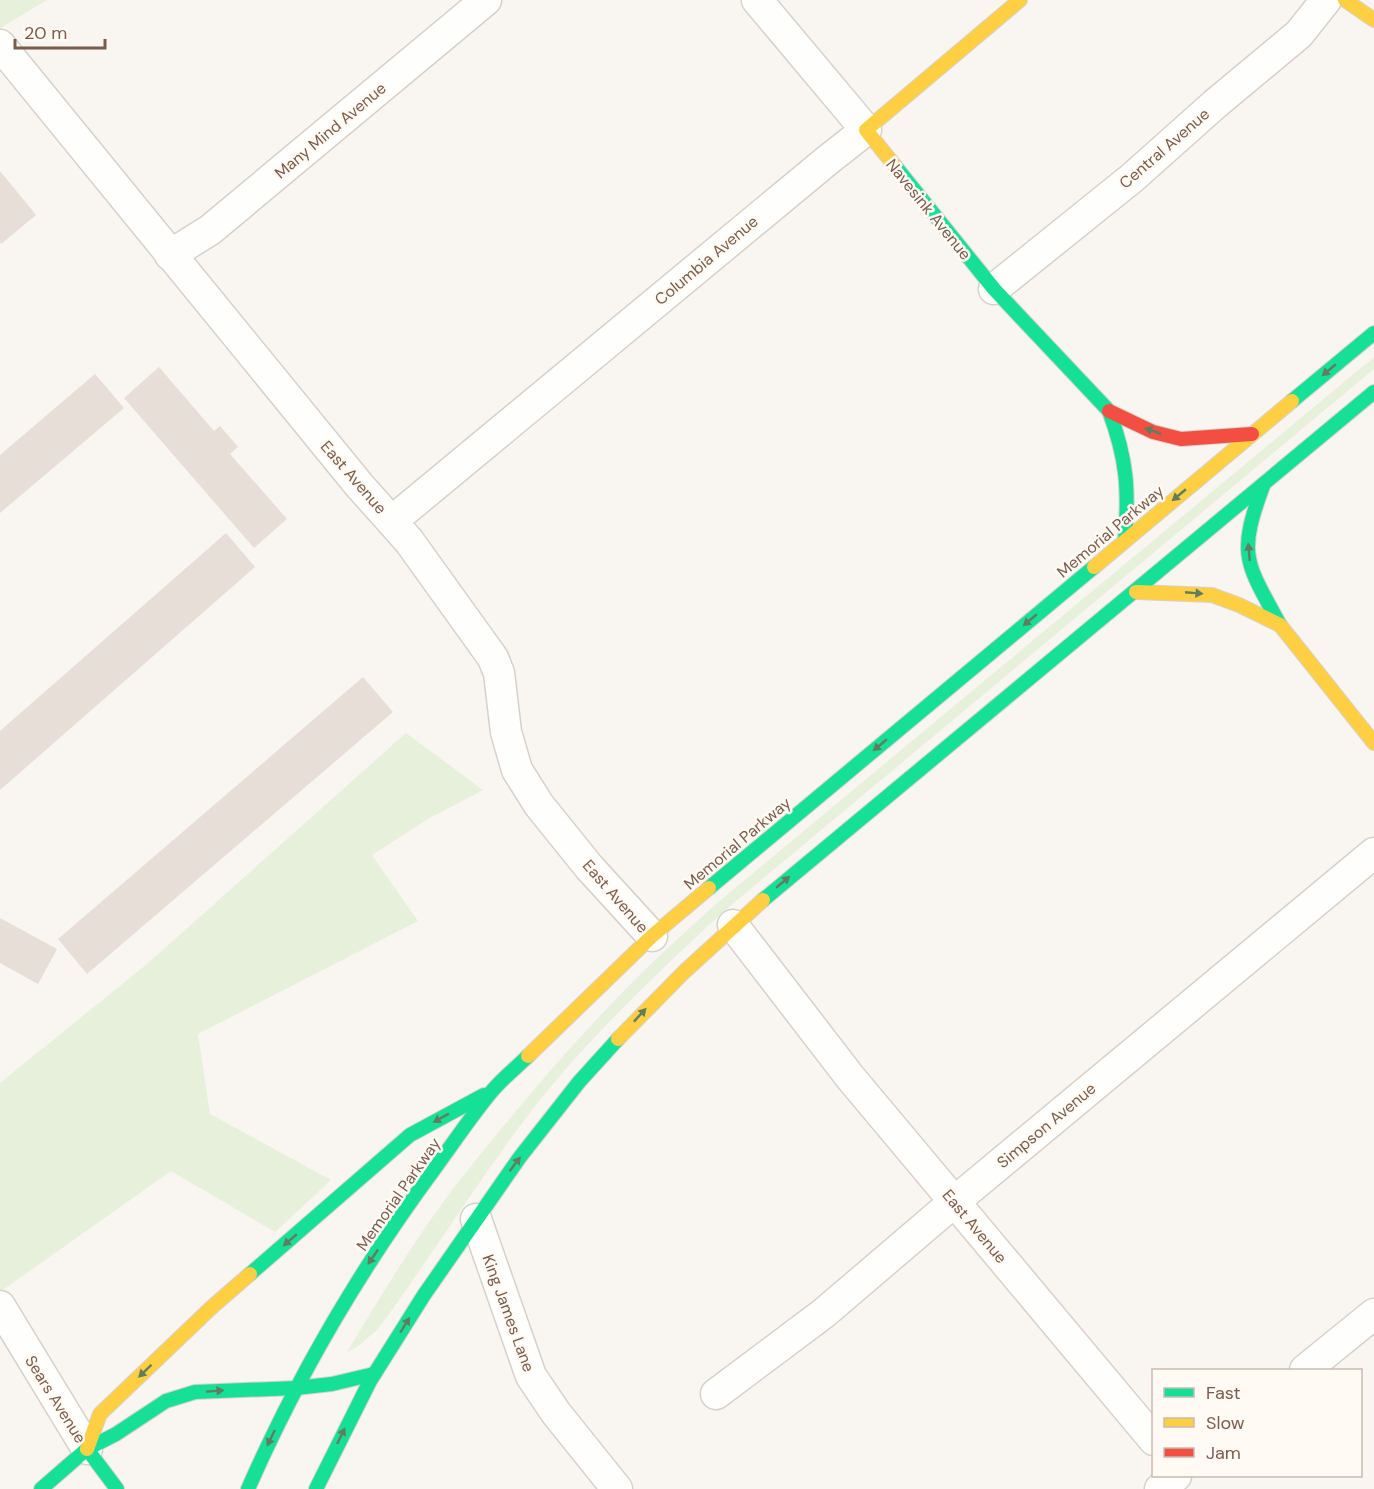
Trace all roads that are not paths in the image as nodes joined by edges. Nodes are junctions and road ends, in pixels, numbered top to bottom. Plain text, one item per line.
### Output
1 (486, 0) edge
2 (757, 0) edge
3 (1020, 0) edge
4 (1326, 0) edge
5 (1345, 0) edge
6 (1374, 20) edge
7 (0, 45) edge
8 (866, 130) junction
9 (170, 255) junction
10 (994, 289) junction
11 (1374, 333) edge
12 (1374, 392) edge
13 (1109, 411) junction
14 (1252, 434) junction
15 (1263, 486) junction
16 (392, 521) junction
17 (1125, 540) junction
18 (1136, 591) junction
19 (1280, 624) junction
20 (1374, 743) edge
21 (1374, 853) edge
22 (733, 925) junction
23 (652, 936) junction
24 (493, 1090) junction
25 (954, 1202) junction
26 (476, 1219) junction
27 (0, 1306) edge
28 (1374, 1314) edge
29 (1307, 1369) edge
30 (374, 1374) junction
31 (296, 1388) junction
32 (716, 1394) dead end
33 (1152, 1438) edge
34 (87, 1449) junction
35 (1175, 1477) edge
36 (1184, 1477) edge
37 (40, 1489) edge
38 (117, 1489) edge
39 (248, 1489) edge
40 (316, 1489) edge
41 (617, 1489) edge
42 (1160, 1489) edge
43 (1194, 1489) edge

1 - 9 street, Many Mind Avenue
2 - 8 street, Navesink Avenue
3 - 8 main road, Columbia Avenue
4 - 10 street, Central Avenue
5 - 6 main road
7 - 9 street, East Avenue
8 - 10 main road, Navesink Avenue
8 - 16 street, Columbia Avenue
9 - 16 street, East Avenue
10 - 13 main road, Navesink Avenue
11 -> 14 main road, Memorial Parkway
12 - 15 main road
14 -> 13 main road
13 - 17 main road
14 -> 17 main road, Memorial Parkway
15 - 18 main road
19 -> 15 main road
16 - 23 street, East Avenue
17 -> 23 main road, Memorial Parkway
18 -> 19 main road
22 -> 18 main road
19 - 20 main road
21 - 25 street, Simpson Avenue
22 - 25 street, East Avenue
26 -> 22 main road
23 - 24 main road, Memorial Parkway
24 -> 31 main road, Memorial Parkway
24 -> 34 main road
25 - 32 street, Simpson Avenue
25 - 33 street, East Avenue
30 -> 26 main road
26 - 41 street, King James Lane
27 - 34 street, Sears Avenue
28 - 29 street
30 - 31 main road
40 -> 30 main road
34 -> 31 main road
31 -> 39 main road, Memorial Parkway
34 - 37 main road
34 - 38 main road, Sears Avenue
35 - 42 street
36 - 43 street

